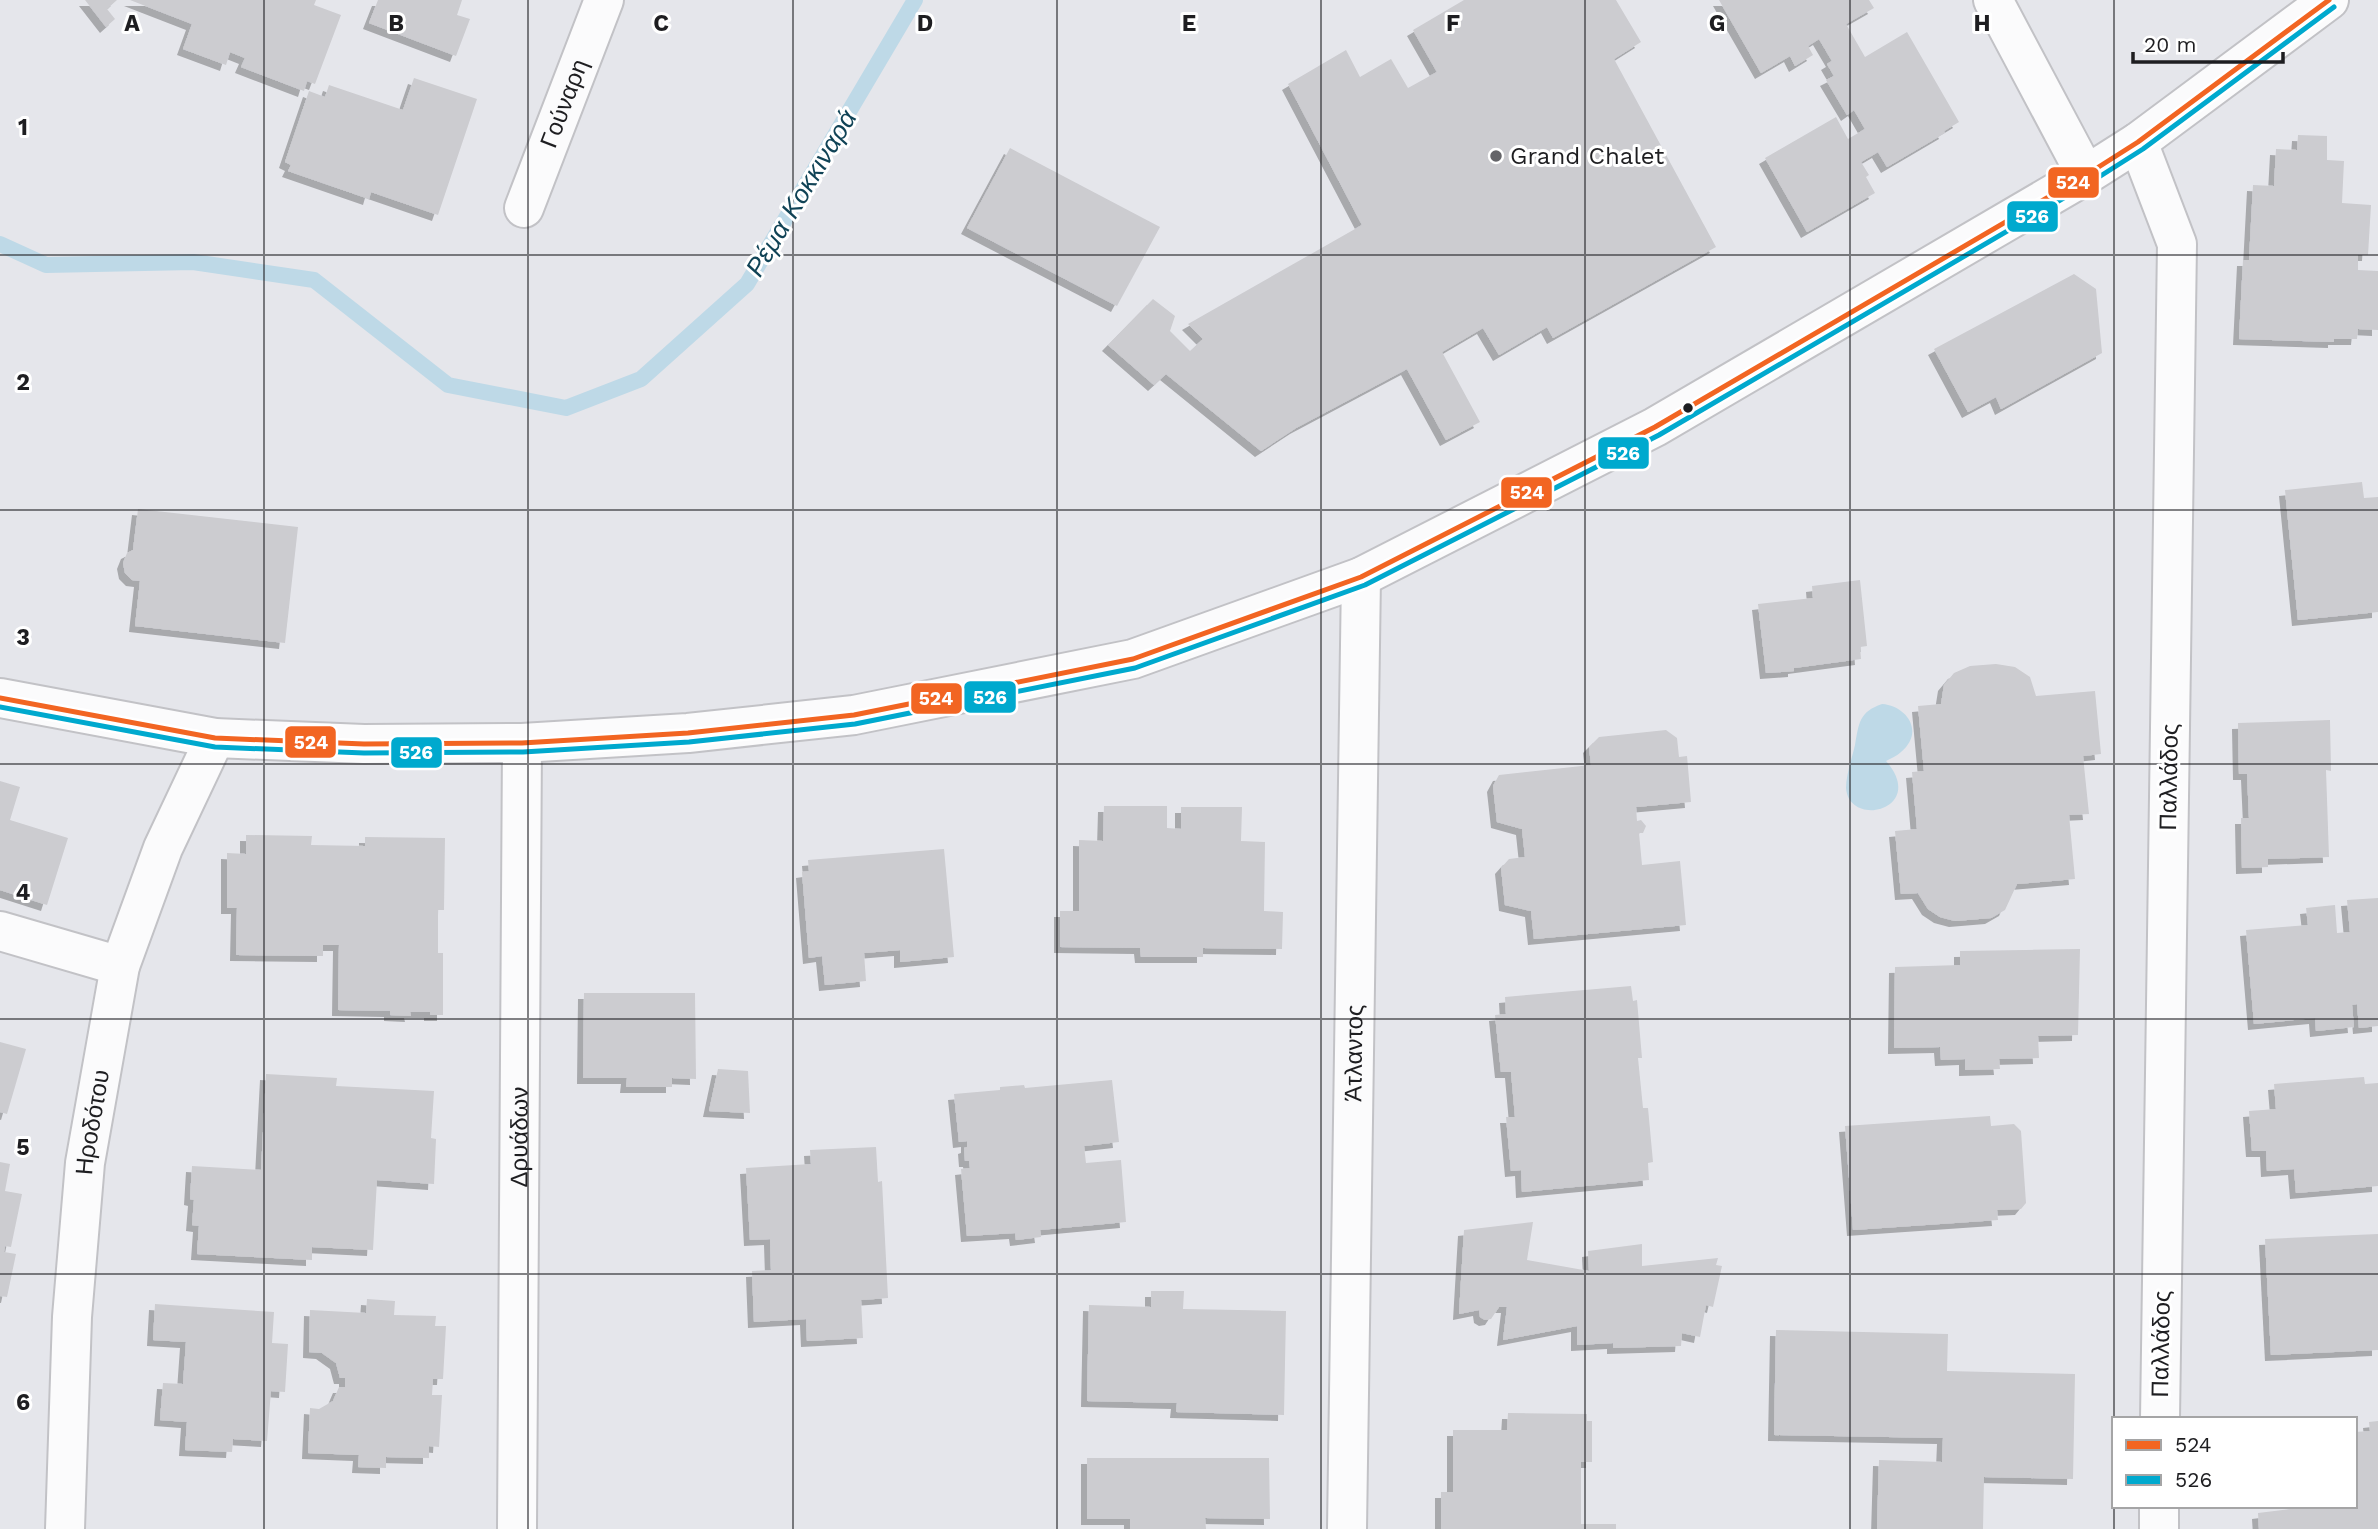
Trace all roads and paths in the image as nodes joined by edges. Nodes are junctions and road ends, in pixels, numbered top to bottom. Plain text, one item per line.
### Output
1 (604, 0) edge
2 (1993, 0) edge
3 (2329, 0) edge
4 (2138, 142) junction
5 (2086, 175) junction
6 (524, 208) dead end
7 (1361, 577) junction
8 (0, 698) edge
9 (215, 738) junction
10 (522, 743) junction
11 (0, 931) edge
12 (120, 966) junction
13 (2160, 1417) edge
14 (2159, 1508) edge
15 (65, 1529) edge
16 (517, 1529) edge
17 (1347, 1529) edge
18 (2159, 1529) edge

1 - 6 street, Γούναρη
2 - 5 street
3 - 4 street
4 - 5 street
4 - 13 street, Παλλάδος
5 - 7 street
7 - 10 street
7 - 17 street, Άτλαντος
8 - 9 street
9 - 10 street
9 - 12 street, Ηροδότου
10 - 16 street, Δρυάδων
11 - 12 street
12 - 15 street, Ηροδότου
14 - 18 street

